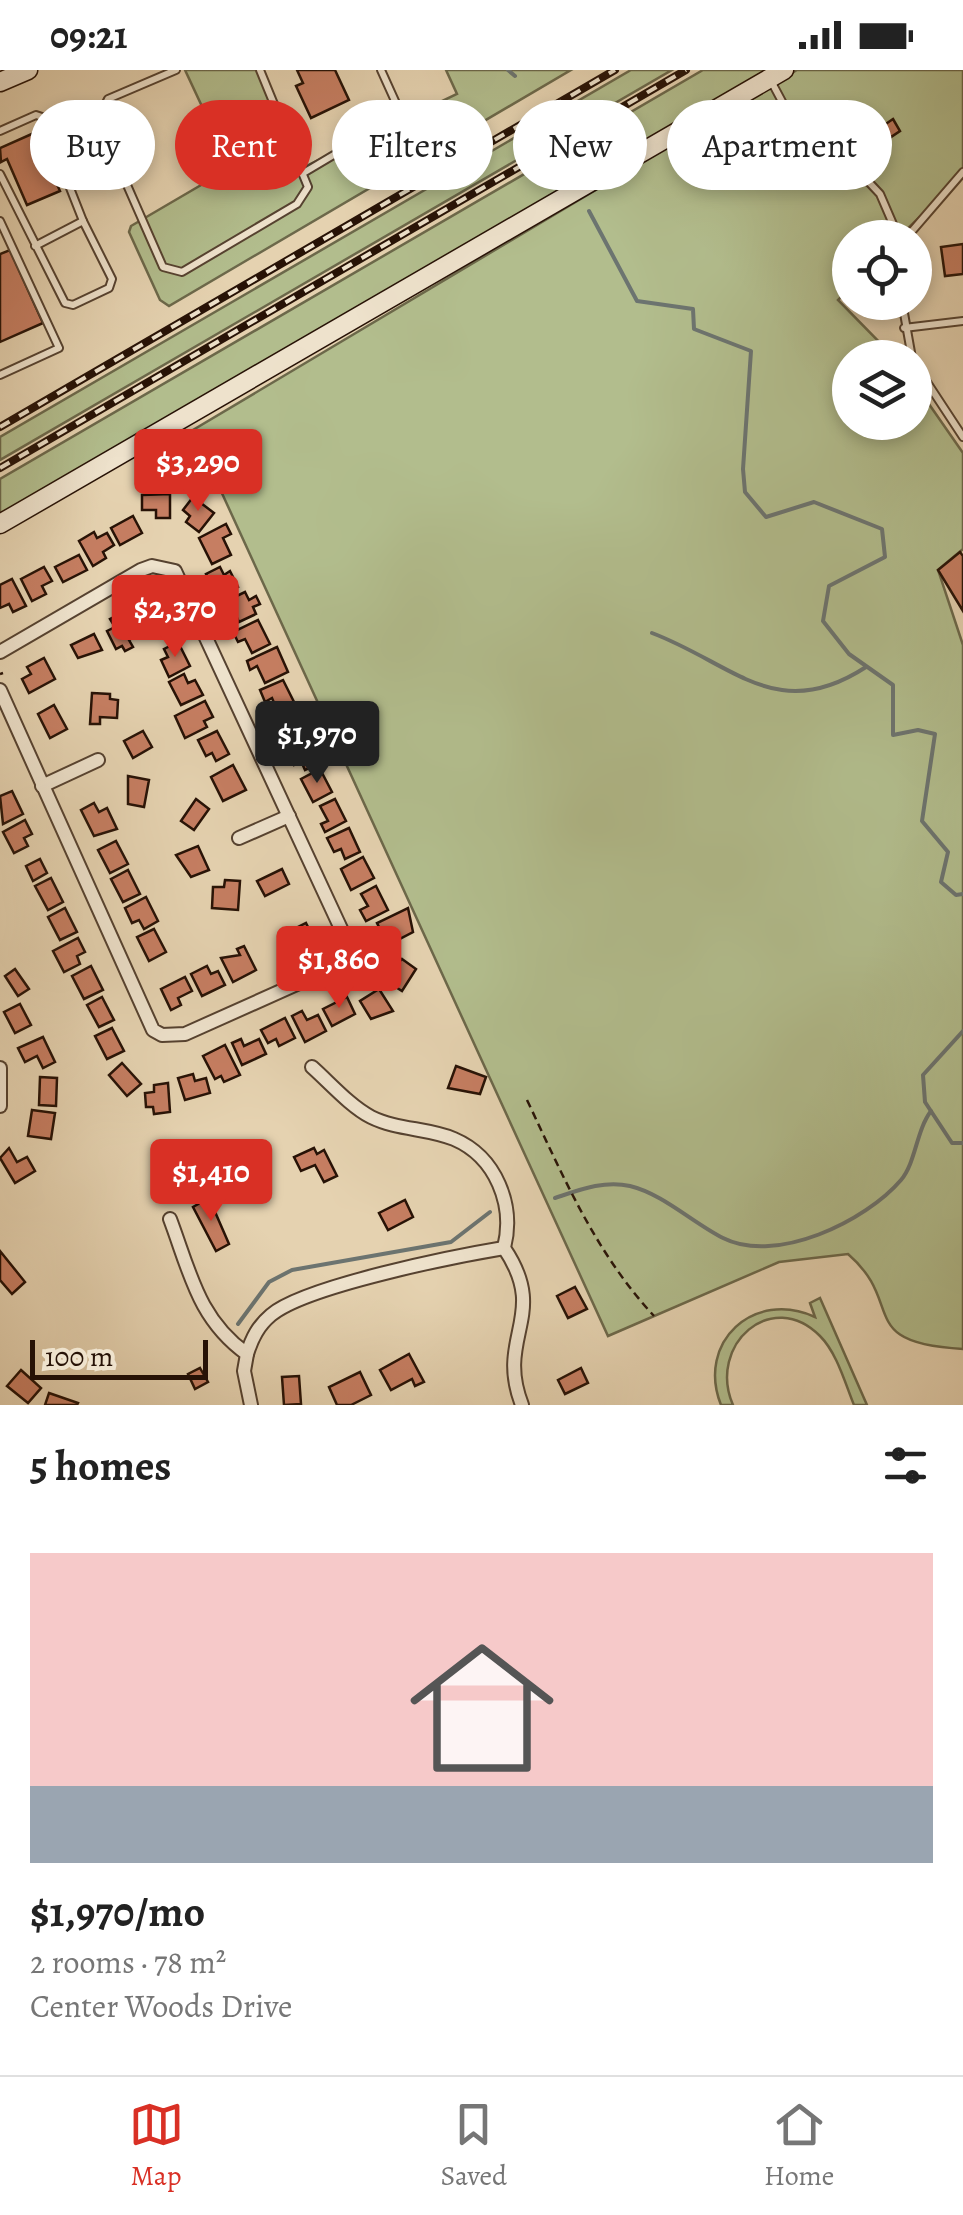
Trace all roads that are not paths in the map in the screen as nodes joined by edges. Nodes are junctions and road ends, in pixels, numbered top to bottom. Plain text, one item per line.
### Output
1 (28, 70) edge
2 (175, 70) edge
3 (260, 70) edge
4 (381, 70) edge
5 (777, 74) edge
6 (0, 82) edge
7 (273, 100) edge
8 (0, 132) edge
9 (312, 168) edge
10 (963, 172) edge
11 (0, 174) edge
12 (306, 190) edge
13 (83, 220) junction
14 (891, 220) edge
15 (922, 220) edge
16 (0, 221) edge
17 (3, 234) edge
18 (35, 246) junction
19 (903, 320) edge
20 (963, 321) edge
21 (904, 328) junction
22 (907, 340) edge
23 (0, 375) edge
24 (932, 390) edge
25 (963, 437) edge
26 (0, 524) edge
27 (0, 652) edge
28 (0, 690) edge
29 (98, 760) dead end
30 (42, 786) junction
31 (288, 816) junction
32 (239, 838) dead end
33 (0, 1068) edge
34 (312, 1068) dead end
35 (1, 1104) edge
36 (170, 1219) dead end
37 (504, 1248) junction
38 (247, 1354) junction
39 (252, 1405) edge
40 (522, 1405) edge

1 - 6 main road
2 - 12 lane
3 - 7 lane
4 - 9 lane
5 - 14 lane
5 - 26 main road
8 - 13 lane
10 - 15 lane
11 - 18 lane
13 - 18 lane
13 - 18 lane
16 - 17 lane
17 - 23 lane
19 - 21 lane
20 - 21 lane
21 - 22 lane
24 - 25 lane
27 - 31 street
28 - 30 street
29 - 30 street
30 - 31 street
31 - 32 street
33 - 35 street
34 - 37 street
36 - 38 street
37 - 38 street
37 - 40 street
38 - 39 street

